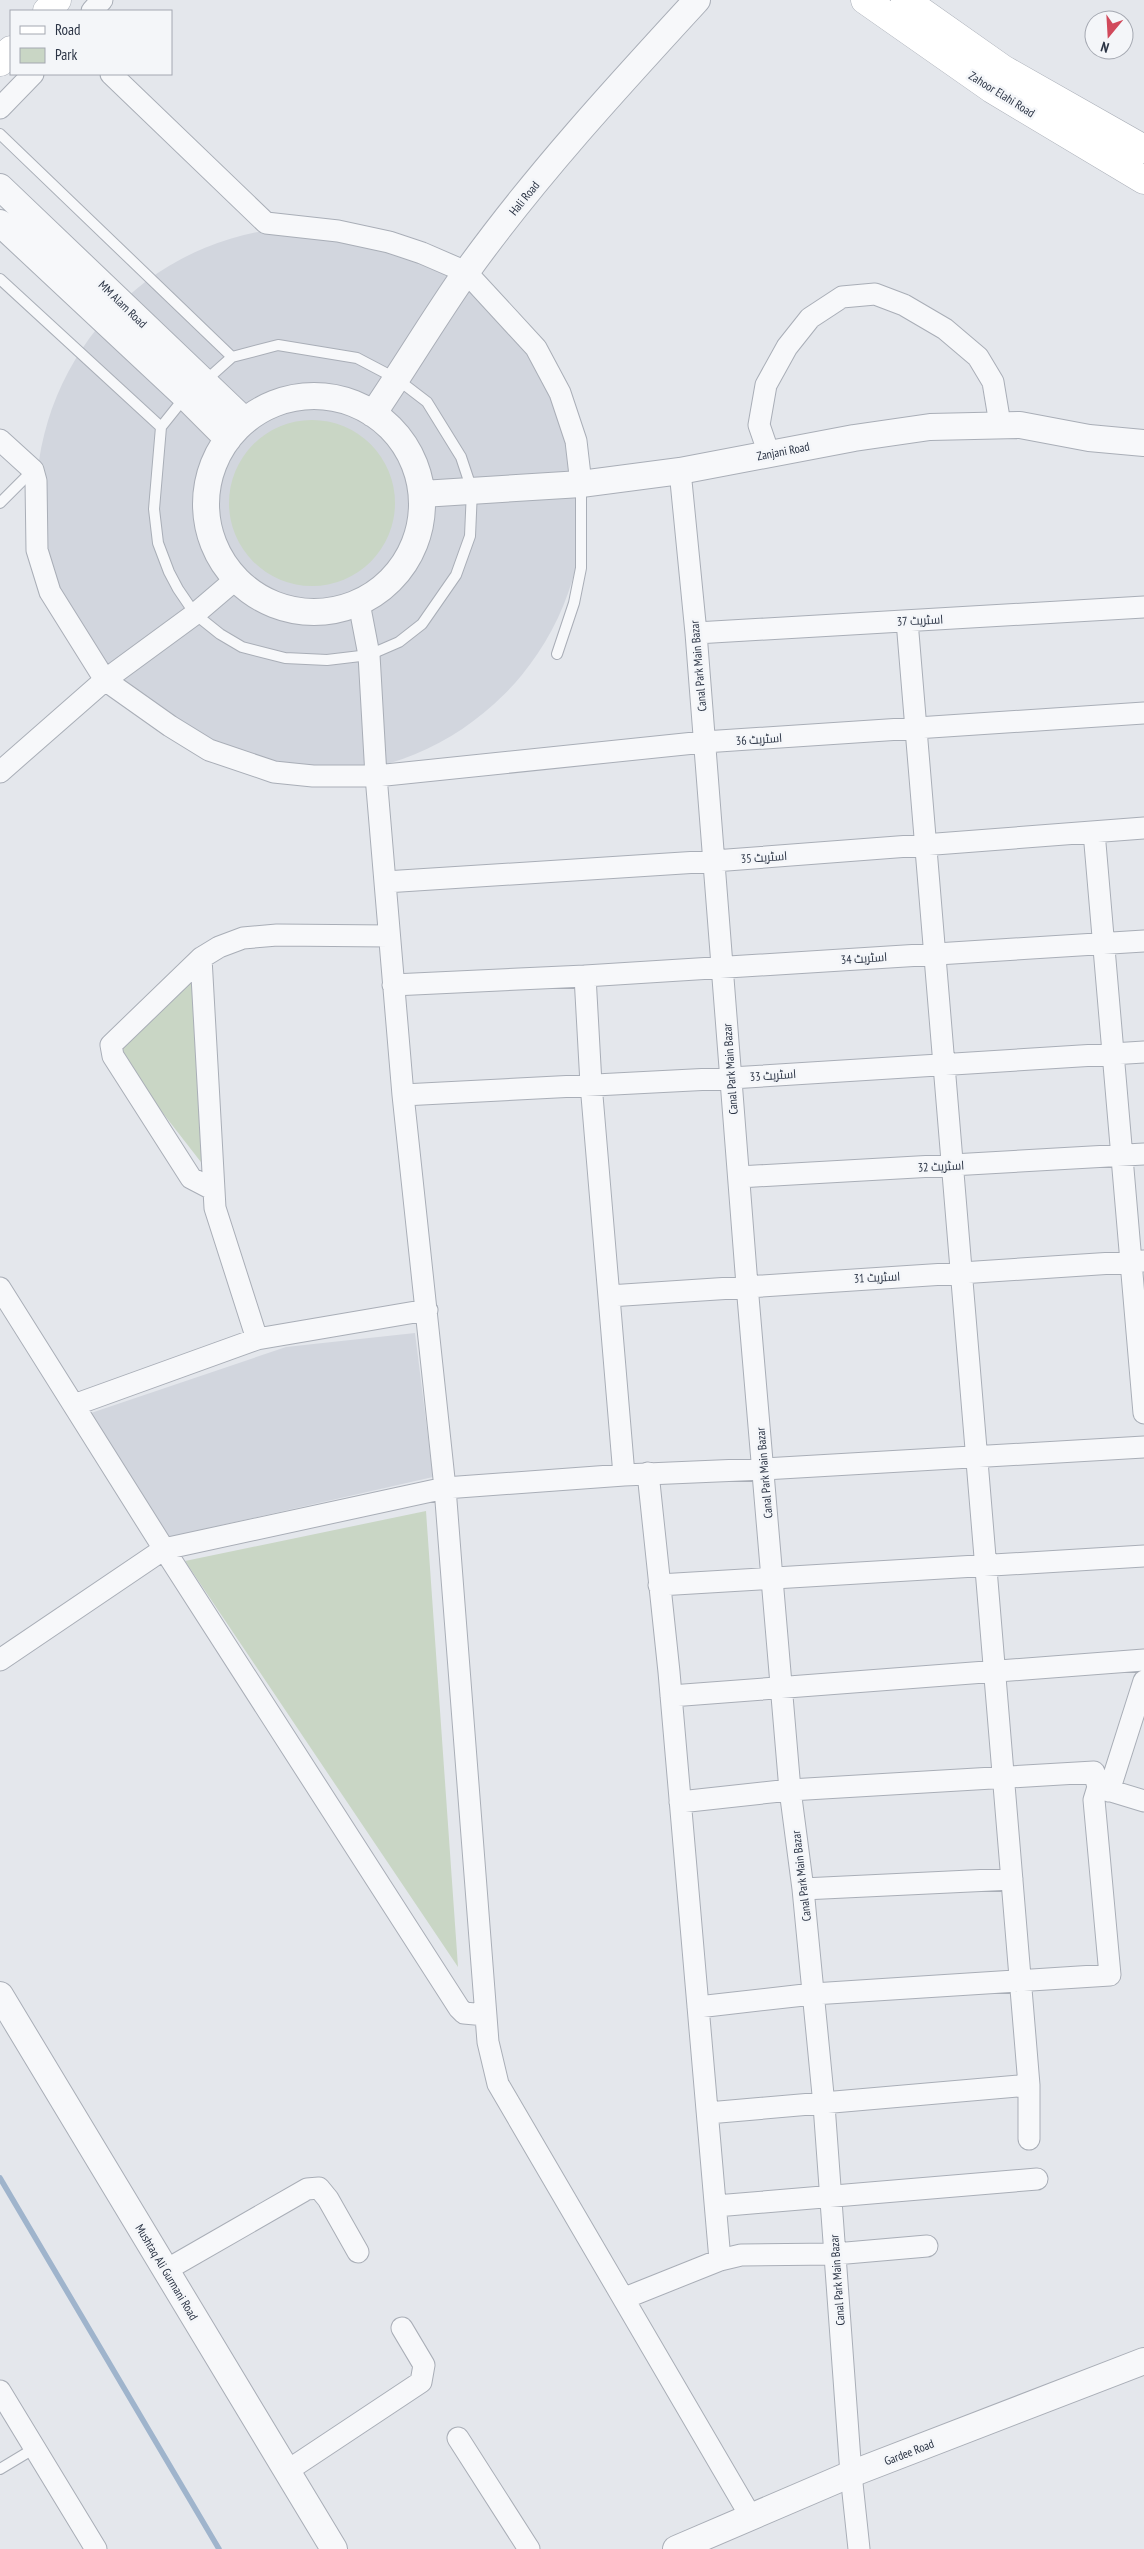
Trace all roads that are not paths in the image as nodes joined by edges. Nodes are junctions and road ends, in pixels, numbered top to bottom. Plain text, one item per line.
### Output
1 (57, 0) edge
2 (102, 0) edge
3 (697, 0) edge
4 (865, 0) edge
5 (906, 0) edge
6 (48, 10) edge
7 (93, 10) edge
8 (10, 51) edge
9 (0, 62) edge
10 (32, 75) edge
11 (112, 75) edge
12 (0, 108) edge
13 (0, 134) edge
14 (1144, 149) edge
15 (1144, 180) edge
16 (0, 187) edge
17 (0, 223) edge
18 (466, 272) junction
19 (0, 279) edge
20 (232, 357) junction
21 (397, 378) junction
22 (195, 389) junction
23 (373, 414) junction
24 (1000, 424) junction
25 (161, 427) junction
26 (237, 430) junction
27 (0, 440) edge
28 (1144, 444) edge
29 (769, 454) junction
30 (33, 470) junction
31 (680, 471) junction
32 (581, 484) junction
33 (472, 490) junction
34 (422, 494) junction
35 (0, 503) edge
36 (236, 578) junction
37 (358, 603) junction
38 (1144, 606) edge
39 (195, 614) junction
40 (907, 620) junction
41 (696, 633) junction
42 (369, 654) junction
43 (557, 654) dead end
44 (105, 680) junction
45 (1144, 713) edge
46 (916, 728) junction
47 (704, 742) junction
48 (0, 772) edge
49 (376, 776) junction
50 (1144, 828) edge
51 (1094, 832) junction
52 (926, 844) junction
53 (714, 861) junction
54 (385, 882) junction
55 (389, 936) junction
56 (1144, 941) edge
57 (1104, 944) junction
58 (935, 954) junction
59 (201, 958) junction
60 (722, 967) junction
61 (585, 976) junction
62 (393, 985) junction
63 (1144, 1052) edge
64 (1114, 1054) junction
65 (944, 1065) junction
66 (731, 1078) junction
67 (591, 1084) junction
68 (402, 1095) junction
69 (1144, 1154) edge
70 (1123, 1155) junction
71 (952, 1165) junction
72 (738, 1177) junction
73 (214, 1190) junction
74 (1138, 1262) edge
75 (962, 1272) junction
76 (747, 1285) junction
77 (0, 1288) edge
78 (609, 1296) junction
79 (427, 1310) junction
80 (257, 1339) junction
81 (1142, 1351) edge
82 (74, 1405) junction
83 (1144, 1413) edge
84 (1144, 1447) edge
85 (977, 1457) junction
86 (764, 1469) junction
87 (648, 1473) junction
88 (624, 1474) junction
89 (446, 1488) junction
90 (164, 1549) junction
91 (1144, 1556) edge
92 (986, 1565) junction
93 (773, 1576) junction
94 (659, 1585) junction
95 (0, 1660) edge
96 (1144, 1660) edge
97 (994, 1671) junction
98 (1144, 1681) edge
99 (782, 1686) junction
100 (671, 1696) junction
101 (1004, 1778) junction
102 (1104, 1789) junction
103 (790, 1790) junction
104 (1144, 1801) edge
105 (680, 1802) junction
106 (1012, 1879) junction
107 (804, 1889) junction
108 (1020, 1980) junction
109 (813, 1994) junction
110 (0, 1995) edge
111 (698, 2007) junction
112 (486, 2015) junction
113 (1028, 2085) junction
114 (824, 2105) junction
115 (708, 2113) junction
116 (1029, 2140) dead end
117 (1037, 2179) dead end
118 (832, 2198) junction
119 (716, 2206) junction
120 (927, 2246) dead end
121 (358, 2252) dead end
122 (835, 2254) junction
123 (720, 2260) junction
124 (166, 2270) junction
125 (625, 2298) junction
126 (402, 2328) dead end
127 (1144, 2361) edge
128 (0, 2391) edge
129 (458, 2438) dead end
130 (35, 2448) junction
131 (0, 2469) edge
132 (287, 2471) junction
133 (851, 2474) junction
134 (751, 2517) junction
135 (96, 2549) edge
136 (334, 2549) edge
137 (529, 2549) edge
138 (676, 2549) edge
139 (859, 2549) edge

1 - 6 main road
2 - 7 street
3 - 18 street, Hali Road
4 - 15 main road, Zahoor Elahi Road
5 - 14 main road, Zahoor Elahi Road
8 - 9 main road
10 - 12 street
11 - 18 street
13 - 20 lane
16 - 22 street, MM Alam Road
17 - 22 street, MM Alam Road
18 - 21 street, Hali Road
18 - 32 street
19 - 25 lane
20 - 21 lane
20 - 22 lane
21 - 23 street, Hali Road
21 - 33 lane
22 - 25 lane
22 - 26 street, MM Alam Road
23 - 26 street
23 - 34 street
24 - 28 street, Zanjani Road
24 - 29 street, Zanjani Road
24 - 29 street
25 - 39 lane
26 - 36 street
27 - 30 street
29 - 31 street, Zanjani Road
30 - 35 lane
30 - 44 street
31 - 32 street, Zanjani Road
31 - 41 street, Canal Park Main Bazar
32 - 33 street, Zanjani Road
32 - 43 lane
33 - 34 street, Zanjani Road
33 - 42 lane
34 - 37 street
36 - 37 street
36 - 39 street
37 - 42 street
38 - 40 street, اسٹریٹ 37
39 - 42 lane
39 - 44 street
40 - 41 street, اسٹریٹ 37
40 - 46 street
41 - 47 street, Canal Park Main Bazar
42 - 49 street
44 - 48 street
44 - 49 street, اسٹریٹ 36
45 - 46 street, اسٹریٹ 36
46 - 47 street, اسٹریٹ 36
46 - 52 street
47 - 49 street, اسٹریٹ 36
47 - 53 street, Canal Park Main Bazar
49 - 54 street
50 - 51 street, اسٹریٹ 35
51 - 52 street, اسٹریٹ 35
51 - 57 street
52 - 53 street, اسٹریٹ 35
52 - 58 street
53 - 54 street, اسٹریٹ 35
53 - 60 street, Canal Park Main Bazar
54 - 55 street
55 - 59 street
55 - 62 street
56 - 57 street, اسٹریٹ 34
57 - 58 street, اسٹریٹ 34
57 - 64 street
58 - 60 street, اسٹریٹ 34
58 - 65 street
59 - 73 street
59 - 73 street
60 - 61 street, اسٹریٹ 34
60 - 66 street, Canal Park Main Bazar
61 - 62 street, اسٹریٹ 34
61 - 67 street
62 - 68 street
63 - 64 street, اسٹریٹ 33
64 - 65 street, اسٹریٹ 33
64 - 70 street
65 - 66 street, اسٹریٹ 33
65 - 71 street
66 - 67 street, اسٹریٹ 33
66 - 72 street, Canal Park Main Bazar
67 - 68 street, اسٹریٹ 33
67 - 78 street
68 - 79 street
69 - 70 street, اسٹریٹ 32
70 - 71 street, اسٹریٹ 32
70 - 74 street
71 - 72 street, اسٹریٹ 32
71 - 75 street
72 - 76 street, Canal Park Main Bazar
73 - 80 street
74 - 75 street, اسٹریٹ 31
74 - 81 street
75 - 76 street, اسٹریٹ 31
75 - 85 street
76 - 78 street, اسٹریٹ 31
76 - 86 street, Canal Park Main Bazar
77 - 82 street
78 - 88 street
79 - 80 street
79 - 89 street
80 - 82 street
81 - 83 street
82 - 90 street
84 - 85 street
85 - 86 street
85 - 92 street
86 - 87 street
86 - 93 street, Canal Park Main Bazar
87 - 88 street
87 - 94 street
88 - 89 street
89 - 90 street
89 - 112 street
90 - 95 street
90 - 112 street
91 - 92 street
92 - 93 street
92 - 97 street
93 - 94 street
93 - 99 street, Canal Park Main Bazar
94 - 100 street
96 - 97 street
97 - 99 street
97 - 101 street
98 - 102 street
99 - 100 street
99 - 103 street, Canal Park Main Bazar
100 - 105 street
101 - 102 street
101 - 103 street
101 - 106 street
102 - 104 street
102 - 108 street
103 - 105 street
103 - 107 street, Canal Park Main Bazar
105 - 111 street
106 - 107 street
106 - 108 street
107 - 109 street, Canal Park Main Bazar
108 - 109 street
108 - 113 street
109 - 111 street
109 - 114 street, Canal Park Main Bazar
110 - 124 street, Mushtaq Ali Gurmani Road
111 - 115 street
112 - 125 street
113 - 114 street
113 - 116 street
114 - 115 street
114 - 118 street, Canal Park Main Bazar
115 - 119 street
117 - 118 street
118 - 119 street
118 - 122 street, Canal Park Main Bazar
119 - 123 street
120 - 122 street
121 - 124 street
122 - 123 street
122 - 133 street, Canal Park Main Bazar
123 - 125 street
124 - 132 street, Mushtaq Ali Gurmani Road
125 - 134 street
126 - 132 street
127 - 133 street, Gardee Road
128 - 130 street
129 - 137 street
130 - 131 lane
130 - 135 street
132 - 136 street, Mushtaq Ali Gurmani Road
133 - 134 street, Gardee Road
133 - 139 street, Canal Park Main Bazar
134 - 138 street, Gardee Road

